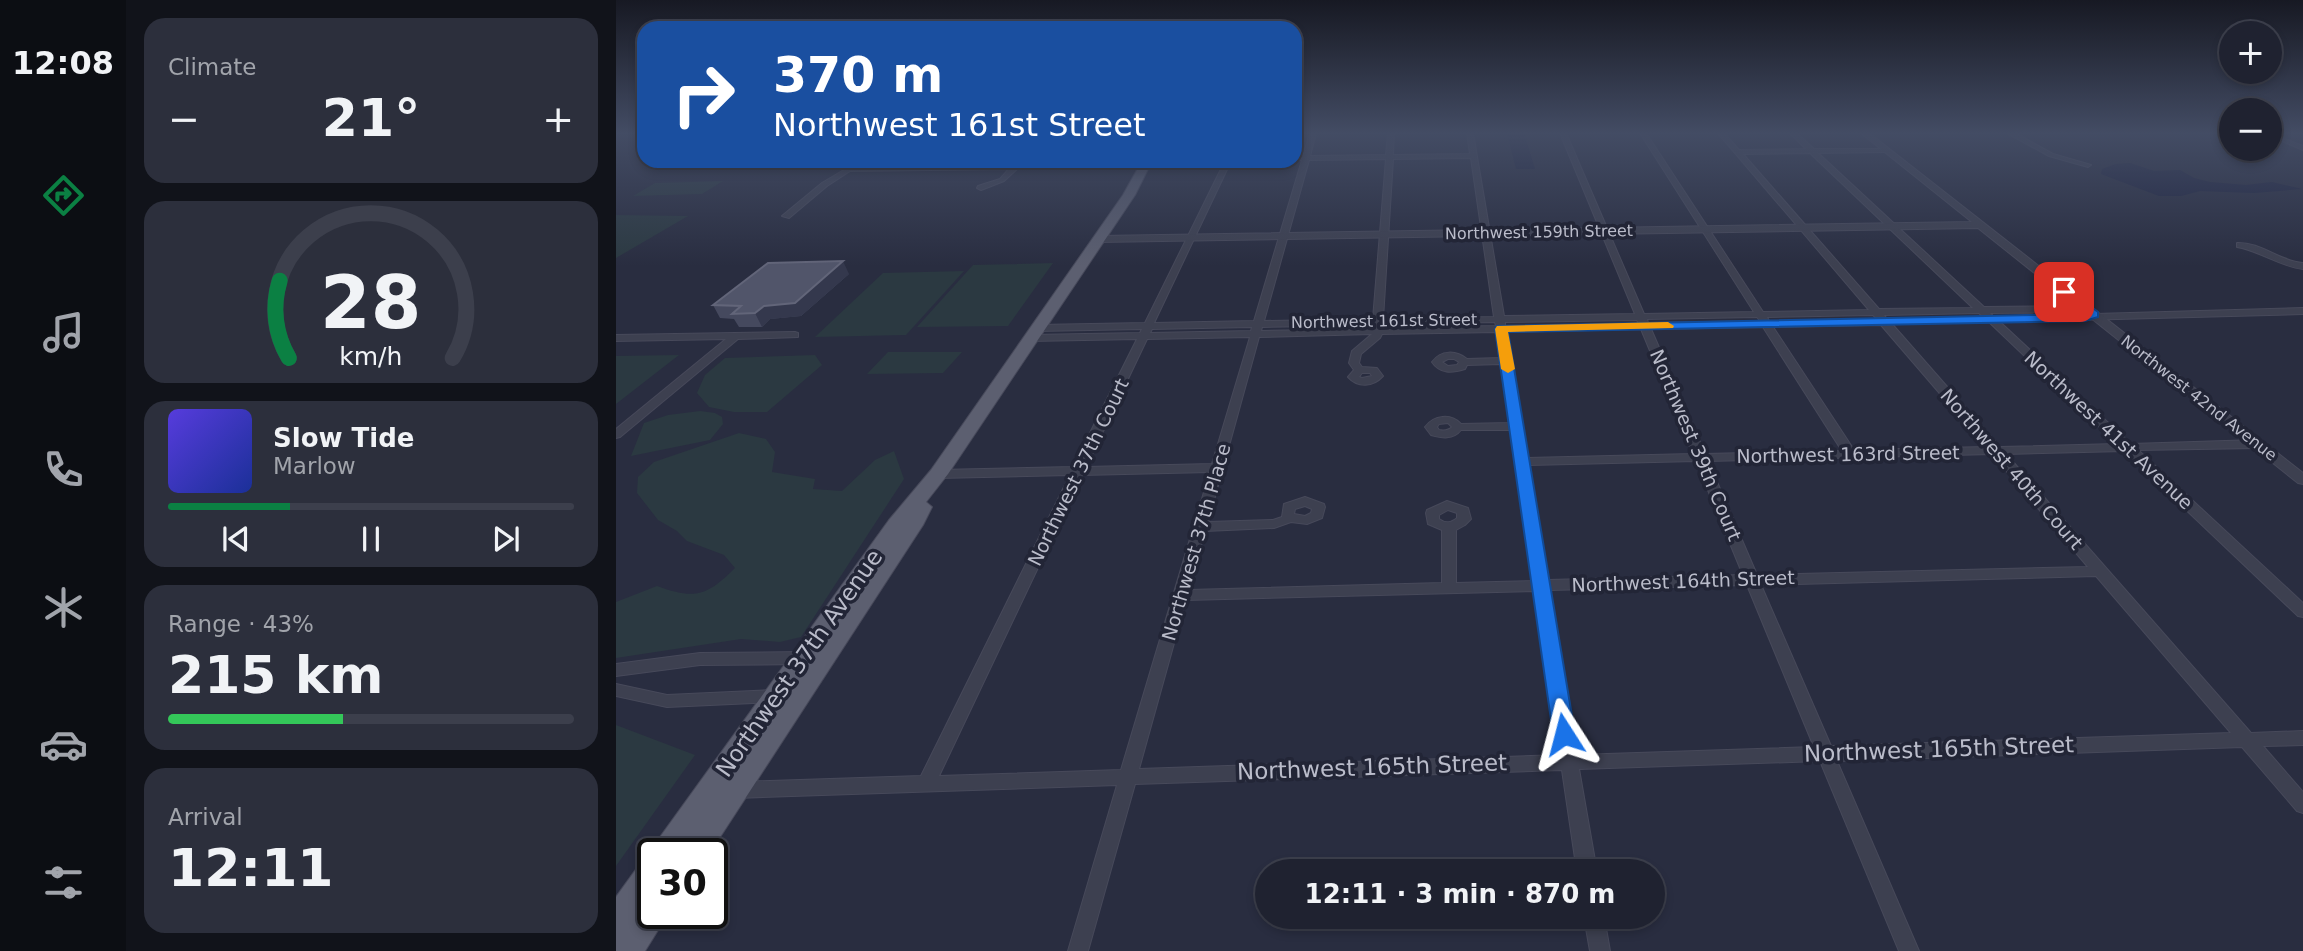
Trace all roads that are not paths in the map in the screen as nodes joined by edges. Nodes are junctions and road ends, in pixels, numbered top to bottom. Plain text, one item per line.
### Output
1 (832, 177) edge
2 (1005, 177) edge
3 (1139, 177) edge
4 (1220, 177) edge
5 (1296, 177) edge
6 (1388, 177) edge
7 (1477, 177) edge
8 (1582, 177) edge
9 (1672, 177) edge
10 (1760, 177) edge
11 (1840, 177) edge
12 (1920, 177) edge
13 (981, 188) dead end
14 (786, 216) dead end
15 (1979, 225) junction
16 (1893, 226) junction
17 (1804, 228) junction
18 (1706, 229) junction
19 (1605, 230) junction
20 (1486, 232) junction
21 (1385, 234) junction
22 (1284, 236) junction
23 (1191, 237) junction
24 (1099, 239) junction
25 (2240, 245) dead end
26 (2303, 266) edge
27 (1982, 310) junction
28 (2303, 311) edge
29 (1760, 314) junction
30 (2093, 315) junction
31 (1882, 317) junction
32 (1992, 320) junction
33 (1644, 321) junction
34 (1500, 324) junction
35 (1766, 324) junction
36 (1378, 326) junction
37 (1257, 329) junction
38 (1147, 331) junction
39 (1034, 333) junction
40 (795, 335) dead end
41 (736, 336) junction
42 (616, 338) edge
43 (1507, 361) junction
44 (1464, 362) dead end
45 (1359, 370) dead end
46 (1517, 426) junction
47 (1458, 427) dead end
48 (616, 435) edge
49 (2257, 444) junction
50 (2127, 447) junction
51 (1997, 450) junction
52 (1850, 454) junction
53 (1700, 457) junction
54 (1522, 462) junction
55 (1218, 468) junction
56 (1077, 472) junction
57 (938, 474) junction
58 (2303, 480) edge
59 (1290, 518) dead end
60 (1200, 527) junction
61 (1449, 527) dead end
62 (2100, 571) junction
63 (1754, 579) junction
64 (1540, 585) junction
65 (1448, 587) junction
66 (1181, 595) junction
67 (2303, 612) edge
68 (813, 659) junction
69 (617, 672) edge
70 (616, 690) edge
71 (787, 696) junction
72 (2303, 738) edge
73 (2246, 740) junction
74 (1826, 752) junction
75 (1569, 761) junction
76 (1130, 775) junction
77 (927, 782) junction
78 (736, 790) junction
79 (2303, 805) edge
80 (677, 838) edge
81 (703, 838) edge
82 (1585, 859) edge
83 (637, 893) edge
84 (616, 923) edge
85 (641, 929) edge
86 (1596, 929) edge
87 (626, 951) edge
88 (1079, 951) edge
89 (1600, 951) edge
90 (1909, 951) edge

1 - 14 street
2 - 13 street
3 - 24 main road, Northwest 37th Avenue
4 - 23 street, Northwest 37th Court
5 - 22 street, Northwest 37th Place
6 - 21 street
7 - 20 street
8 - 19 street, Northwest 39th Court
9 - 18 street
10 - 17 street, Northwest 40th Court
11 - 16 street, Northwest 41st Avenue
12 - 15 street, Northwest 42nd Avenue
15 - 16 street, Northwest 159th Street
15 - 30 street, Northwest 42nd Avenue
16 - 17 street, Northwest 159th Street
16 - 27 street, Northwest 41st Avenue
17 - 18 street, Northwest 159th Street
17 - 31 street, Northwest 40th Court
18 - 19 street, Northwest 159th Street
18 - 29 street
19 - 20 street, Northwest 159th Street
19 - 33 street, Northwest 39th Court
20 - 21 street, Northwest 159th Street
20 - 34 street
21 - 22 street, Northwest 159th Street
21 - 36 street
22 - 23 street, Northwest 159th Street
22 - 37 street, Northwest 37th Place
23 - 24 street, Northwest 159th Street
23 - 38 street, Northwest 37th Court
24 - 39 main road, Northwest 37th Avenue
25 - 26 street
27 - 30 street, Northwest 161st Street
27 - 31 street, Northwest 161st Street
27 - 32 street, Northwest 41st Avenue
28 - 30 street
29 - 31 street, Northwest 161st Street
29 - 33 street, Northwest 161st Street
29 - 35 street
30 - 32 street, Northwest 161st Street
30 - 49 street, Northwest 42nd Avenue
31 - 32 street, Northwest 161st Street
31 - 35 street, Northwest 161st Street
31 - 51 street, Northwest 40th Court
32 - 50 street, Northwest 41st Avenue
33 - 34 street, Northwest 161st Street
33 - 35 street, Northwest 161st Street
33 - 53 street, Northwest 39th Court
34 - 36 street, Northwest 161st Street
34 - 43 street
35 - 52 street
36 - 37 street, Northwest 161st Street
36 - 45 street
37 - 38 street, Northwest 161st Street
37 - 55 street, Northwest 37th Place
38 - 39 street, Northwest 161st Street
38 - 56 street, Northwest 37th Court
39 - 57 main road, Northwest 37th Avenue
40 - 41 street
41 - 42 street
41 - 48 street
43 - 44 street
43 - 46 street
46 - 47 street
46 - 54 street
49 - 50 street, Northwest 163rd Street
49 - 58 street, Northwest 42nd Avenue
50 - 51 street, Northwest 163rd Street
50 - 67 street, Northwest 41st Avenue
51 - 52 street, Northwest 163rd Street
51 - 62 street, Northwest 40th Court
52 - 53 street, Northwest 163rd Street
53 - 54 street, Northwest 163rd Street
53 - 63 street, Northwest 39th Court
54 - 64 street
55 - 56 street
55 - 60 street, Northwest 37th Place
56 - 57 street
56 - 77 street, Northwest 37th Court
57 - 68 main road, Northwest 37th Avenue
59 - 60 street
60 - 66 street, Northwest 37th Place
61 - 65 street
62 - 63 street, Northwest 164th Street
62 - 73 street, Northwest 40th Court
63 - 64 street, Northwest 164th Street
63 - 74 street, Northwest 39th Court
64 - 65 street, Northwest 164th Street
64 - 75 street
65 - 66 street, Northwest 164th Street
66 - 76 street, Northwest 37th Place
68 - 69 street
68 - 71 main road, Northwest 37th Avenue
70 - 71 street
71 - 78 main road, Northwest 37th Avenue
71 - 80 main road, Northwest 37th Avenue
72 - 73 street, Northwest 165th Street
73 - 74 street, Northwest 165th Street
73 - 79 street, Northwest 40th Court
74 - 75 street, Northwest 165th Street
74 - 90 street, Northwest 39th Court
75 - 76 street, Northwest 165th Street
75 - 82 street
76 - 77 street, Northwest 165th Street
76 - 88 street, Northwest 37th Place
77 - 78 street, Northwest 165th Street
78 - 81 main road, Northwest 37th Avenue
83 - 84 main road
85 - 87 main road
86 - 89 street

